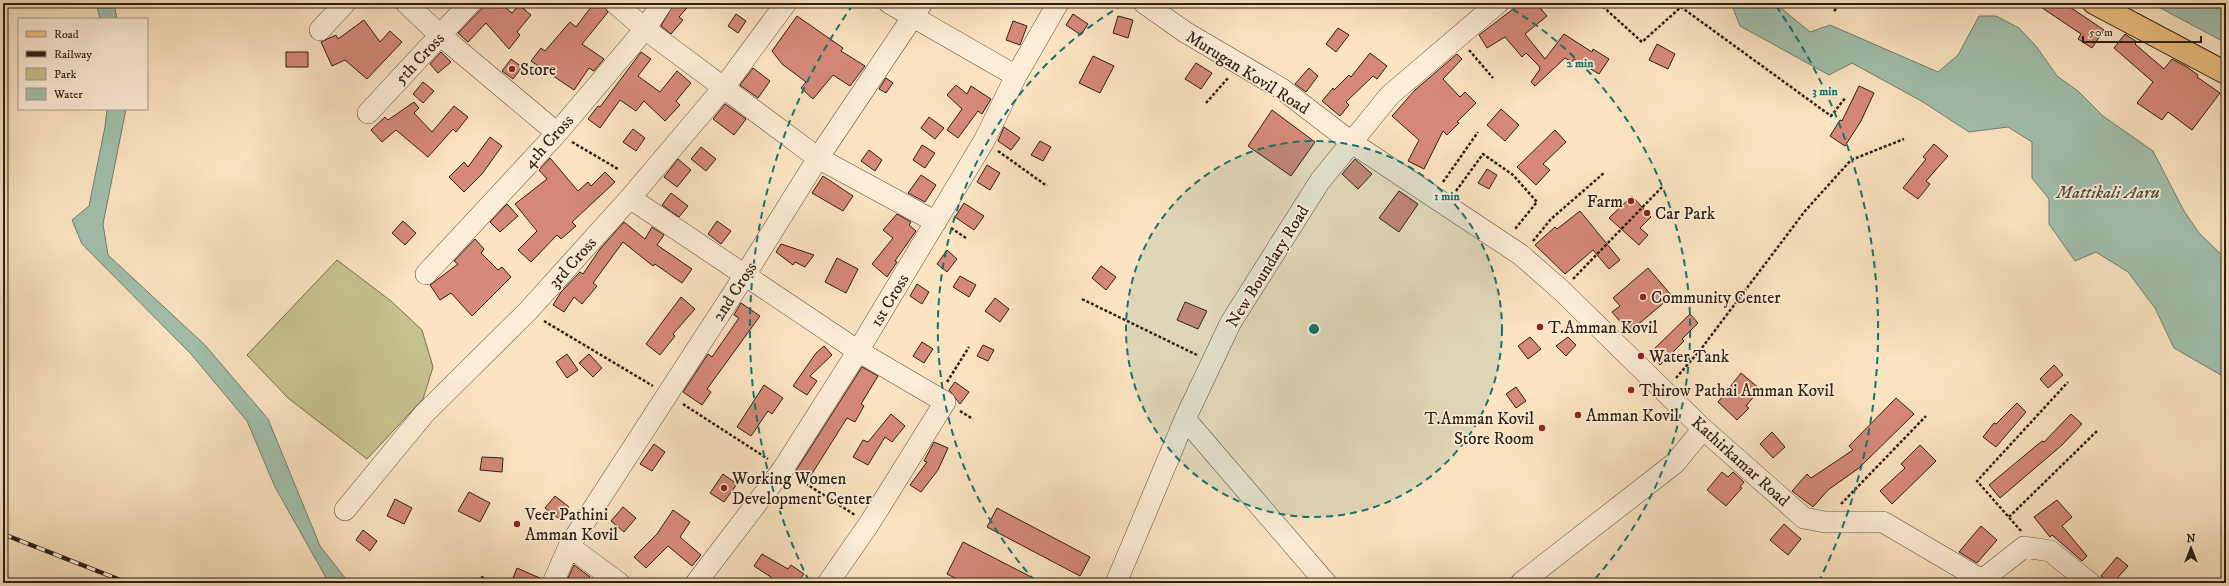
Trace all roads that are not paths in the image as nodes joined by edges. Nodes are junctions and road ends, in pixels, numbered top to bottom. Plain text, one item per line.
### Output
1 (345, 3) edge
2 (406, 3) edge
3 (470, 3) edge
4 (615, 3) edge
5 (662, 3) edge
6 (786, 3) edge
7 (889, 3) edge
8 (1058, 3) edge
9 (1144, 3) edge
10 (1498, 3) edge
11 (2094, 3) edge
12 (917, 10) edge
13 (645, 29) junction
14 (320, 30) dead end
15 (440, 35) junction
16 (2226, 73) edge
17 (1016, 76) junction
18 (724, 88) junction
19 (368, 113) dead end
20 (557, 133) junction
21 (1351, 142) junction
22 (818, 158) junction
23 (630, 198) junction
24 (936, 222) junction
25 (426, 274) dead end
26 (745, 274) junction
27 (858, 351) junction
28 (1185, 419) junction
29 (1703, 429) junction
30 (345, 510) dead end
31 (569, 546) junction
32 (553, 583) edge
33 (619, 583) edge
34 (696, 583) edge
35 (828, 583) edge
36 (1116, 583) edge
37 (1326, 583) edge
38 (1521, 583) edge
39 (2090, 583) edge

1 - 14 street
2 - 15 street
3 - 15 street, 5th Cross
4 - 13 street
5 - 13 street, 4th Cross
6 - 18 street, 3rd Cross
7 - 12 street
8 - 17 street, 1st Cross
9 - 21 street, Murugan Kovil Road
10 - 21 street, New Boundary Road
11 - 16 main road
12 - 17 street
12 - 22 street, 2nd Cross
13 - 18 street
13 - 20 street, 4th Cross
15 - 19 street, 5th Cross
15 - 20 street
17 - 24 street, 1st Cross
18 - 22 street
18 - 23 street, 3rd Cross
20 - 25 street, 4th Cross
21 - 28 street, New Boundary Road
21 - 29 street, Kathirkamar Road
22 - 24 street
22 - 26 street, 2nd Cross
23 - 26 street
23 - 30 street, 3rd Cross
24 - 27 street, 1st Cross
26 - 27 street
26 - 31 street, 2nd Cross
27 - 34 street, 1st Cross
27 - 35 street
28 - 36 street, New Boundary Road
28 - 37 street
29 - 38 street
29 - 39 street, Kathirkamar Road
31 - 32 street, 2nd Cross
31 - 33 street

